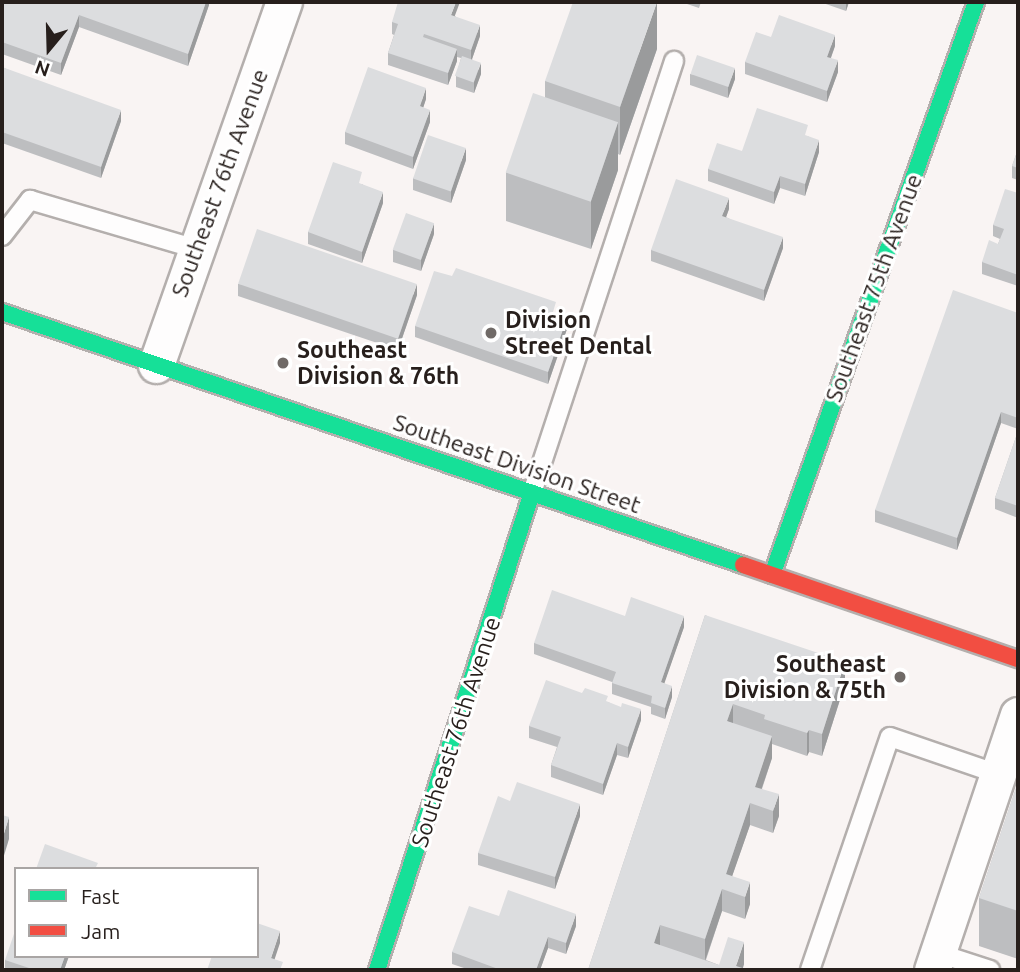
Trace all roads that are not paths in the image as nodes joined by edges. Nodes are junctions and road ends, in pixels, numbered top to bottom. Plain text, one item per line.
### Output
1 (284, 2) edge
2 (976, 2) edge
3 (674, 61) dead end
4 (2, 236) edge
5 (197, 249) junction
6 (2, 312) edge
7 (156, 365) junction
8 (532, 493) junction
9 (772, 575) junction
10 (1018, 659) edge
11 (1018, 715) edge
12 (998, 774) junction
13 (935, 961) edge
14 (377, 970) edge
15 (810, 970) edge
16 (990, 970) edge

1 - 5 street, Southeast 76th Avenue
2 - 9 street, Southeast 75th Avenue
3 - 8 lane
4 - 5 lane
5 - 7 street, Southeast 76th Avenue
6 - 7 street, Southeast Division Street
7 - 8 street, Southeast Division Street
8 - 9 street, Southeast Division Street
8 - 14 street, Southeast 76th Avenue
9 - 10 street, Southeast Division Street
11 - 12 street
12 - 13 street
12 - 15 lane
13 - 16 lane

